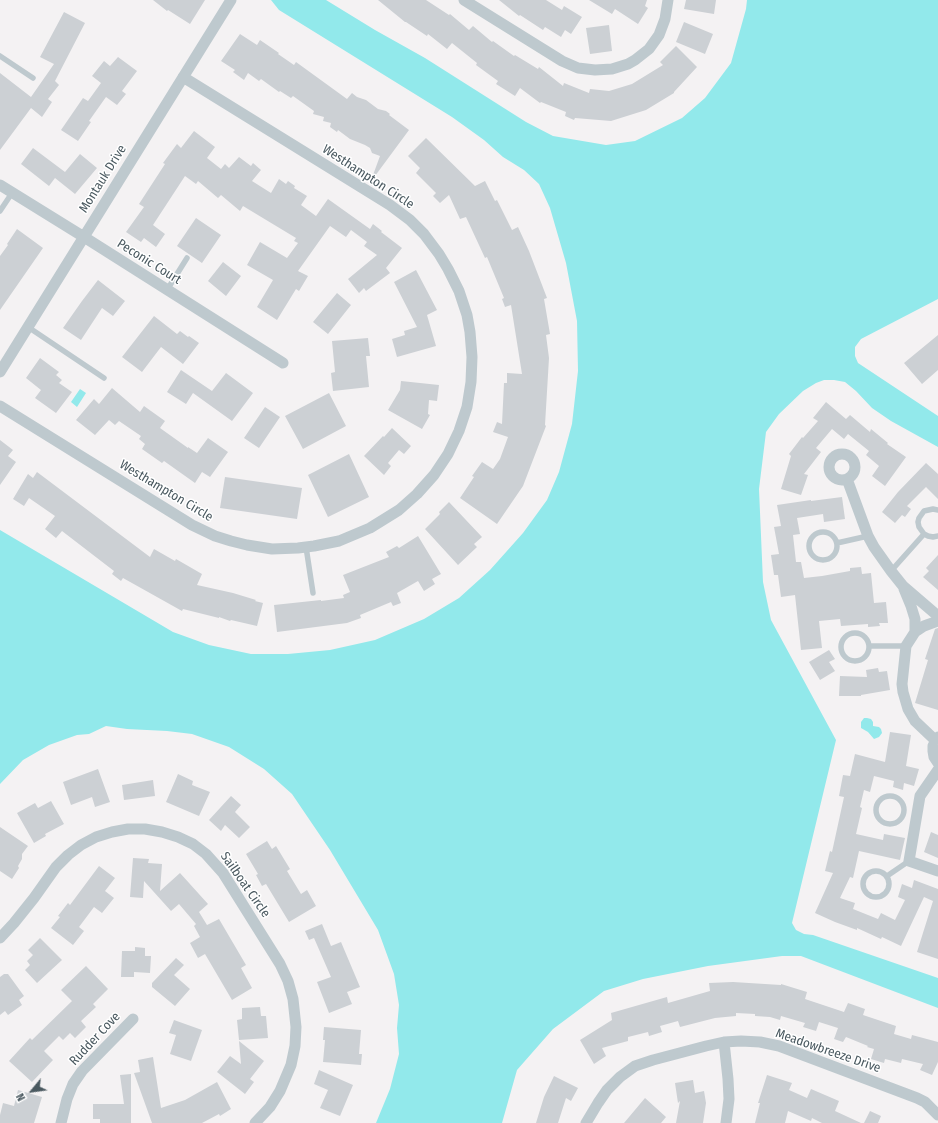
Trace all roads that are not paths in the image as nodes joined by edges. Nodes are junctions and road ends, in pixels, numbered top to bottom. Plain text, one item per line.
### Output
1 (231, 0) edge
2 (464, 0) edge
3 (668, 0) edge
4 (0, 56) edge
5 (183, 77) junction
6 (33, 78) dead end
7 (0, 185) edge
8 (12, 192) junction
9 (0, 211) edge
10 (84, 237) junction
11 (187, 258) dead end
12 (168, 290) junction
13 (28, 328) junction
14 (283, 363) dead end
15 (0, 372) edge
16 (104, 378) dead end
17 (0, 406) edge
18 (847, 479) dead end
19 (938, 510) edge
20 (924, 534) junction
21 (868, 536) junction
22 (938, 536) edge
23 (836, 542) junction
24 (306, 547) junction
25 (891, 571) junction
26 (903, 586) junction
27 (313, 594) dead end
28 (938, 616) edge
29 (938, 620) edge
30 (916, 632) junction
31 (869, 646) junction
32 (906, 646) junction
33 (937, 739) edge
34 (938, 764) edge
35 (938, 770) edge
36 (904, 812) junction
37 (916, 815) junction
38 (908, 861) junction
39 (938, 871) edge
40 (888, 876) junction
41 (0, 938) edge
42 (133, 1018) dead end
43 (724, 1042) junction
44 (938, 1115) edge
45 (61, 1123) edge
46 (255, 1123) edge
47 (586, 1123) edge
48 (726, 1123) edge

1 - 5 street, Montauk Drive
2 - 3 street
4 - 6 lane
5 - 10 street, Montauk Drive
5 - 24 street, Westhampton Circle
7 - 8 street, Peconic Court
8 - 9 lane
8 - 10 street, Peconic Court
10 - 12 street, Peconic Court
10 - 13 street, Montauk Drive
11 - 12 lane
12 - 14 street, Peconic Court
13 - 15 street, Montauk Drive
13 - 16 lane
17 - 24 street, Westhampton Circle
18 - 21 street
19 - 20 lane
20 - 22 lane
20 - 25 lane
21 - 23 lane
21 - 25 street
23 - 23 lane
24 - 27 lane
25 - 26 street
26 - 28 street
26 - 30 street
29 - 30 street
30 - 32 street
31 - 31 lane
31 - 32 lane
32 - 33 street
33 - 34 street
35 - 37 street
36 - 36 lane
36 - 37 lane
37 - 38 street
38 - 39 street
38 - 40 lane
40 - 40 lane
41 - 46 street, Sailboat Circle
42 - 45 street, Rudder Cove
43 - 44 street, Meadowbreeze Drive
43 - 47 street, Meadowbreeze Drive
43 - 48 street

